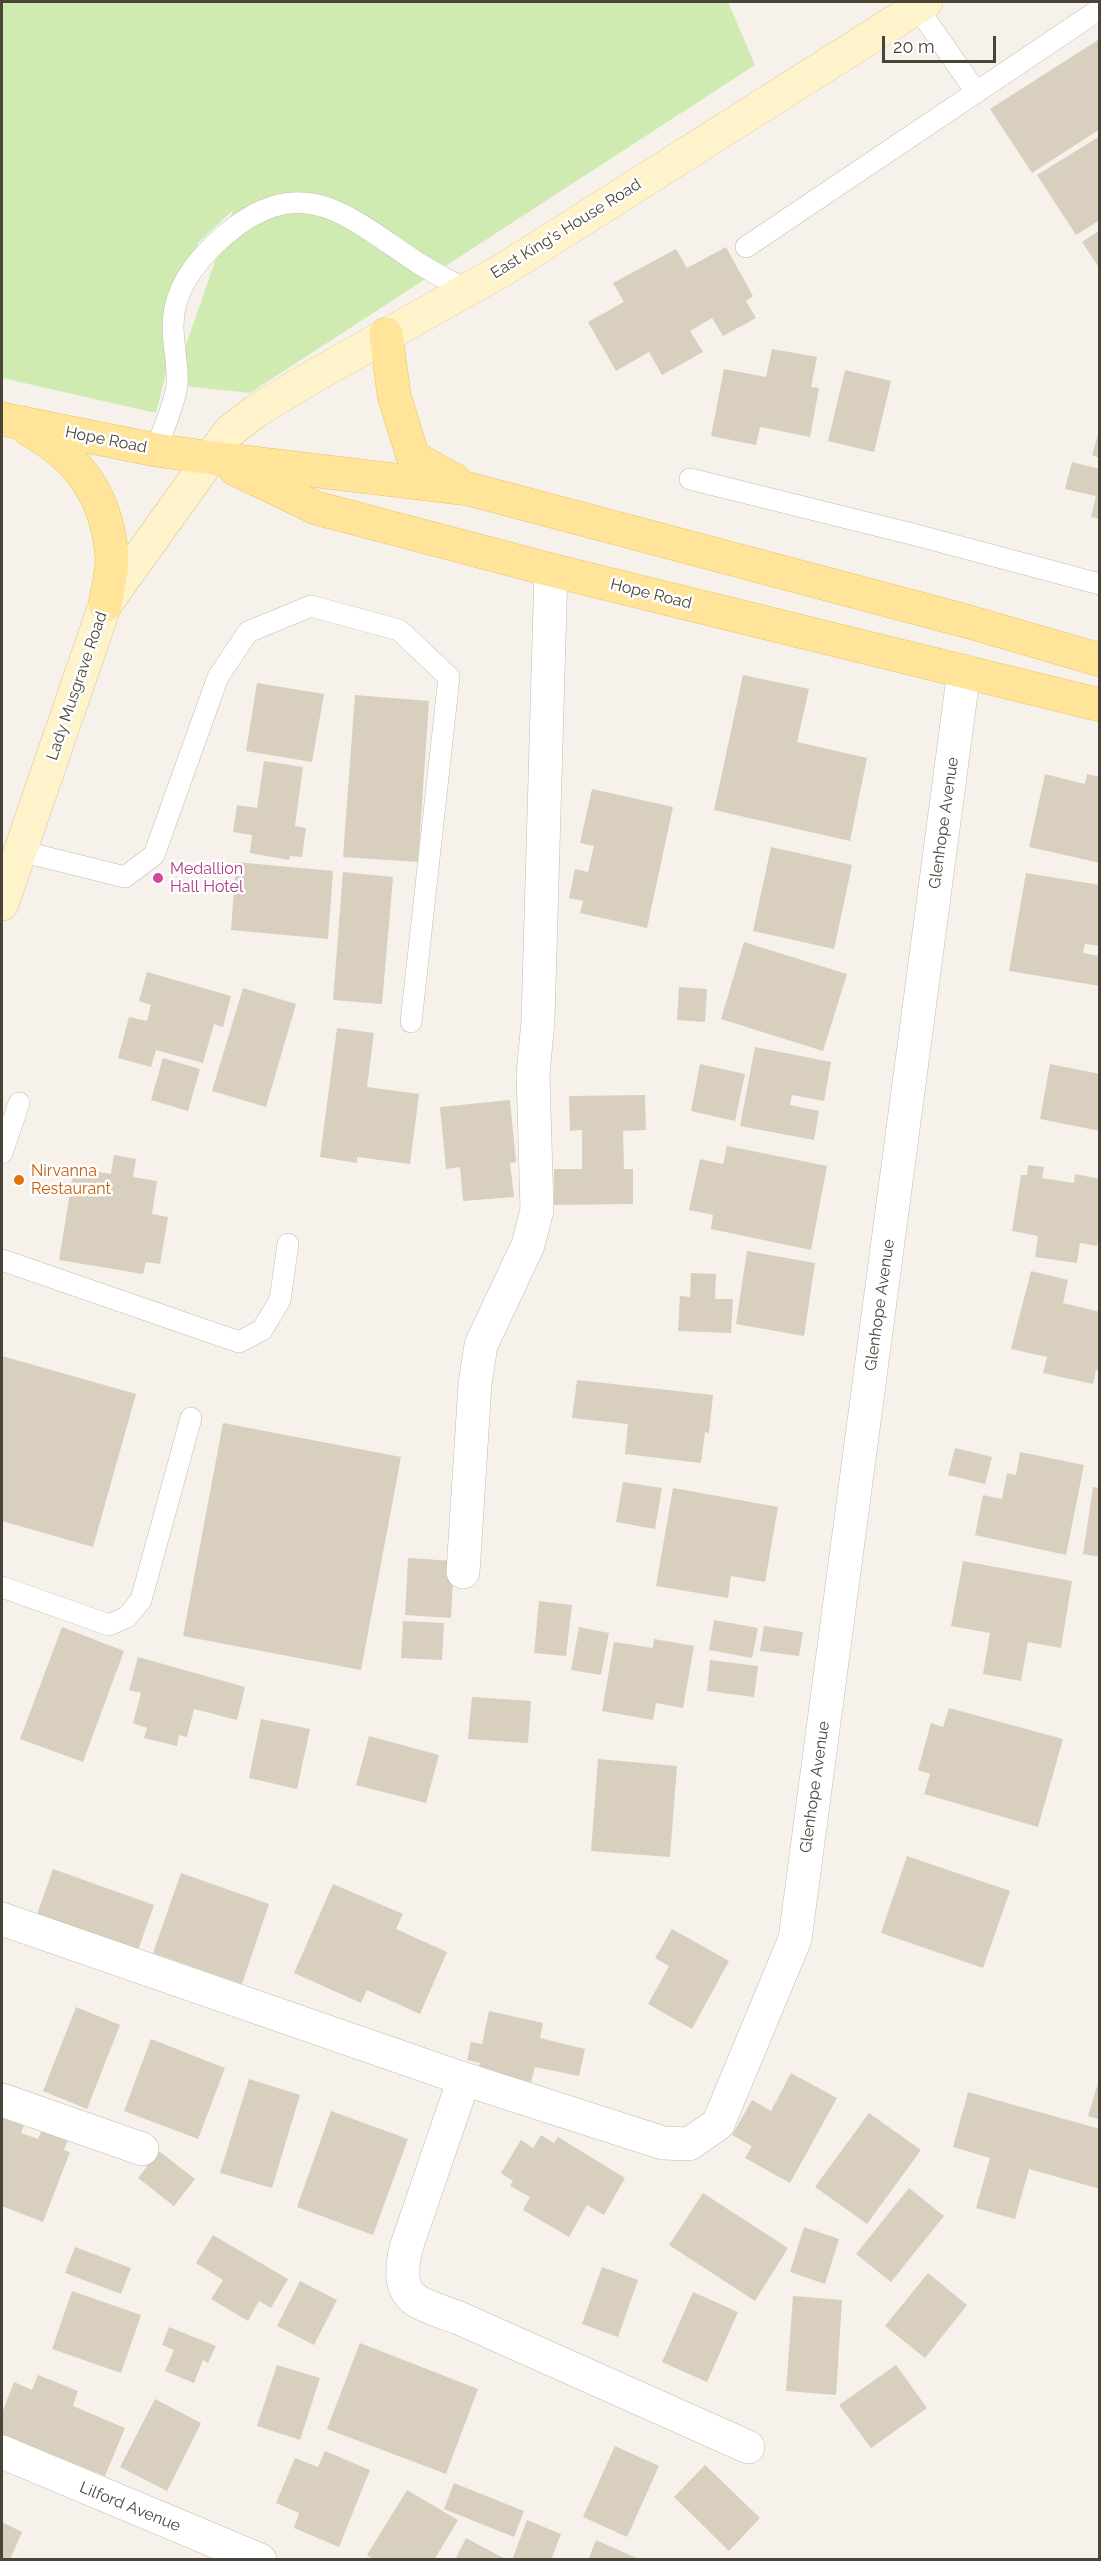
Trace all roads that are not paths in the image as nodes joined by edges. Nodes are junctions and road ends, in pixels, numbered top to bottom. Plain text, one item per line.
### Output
1 (921, 4) edge
2 (1100, 9) edge
3 (976, 92) junction
4 (746, 247) dead end
5 (466, 290) junction
6 (386, 334) junction
7 (9, 421) edge
8 (156, 450) junction
9 (211, 458) junction
10 (690, 479) dead end
11 (469, 489) junction
12 (551, 570) junction
13 (1100, 584) edge
14 (105, 605) junction
15 (1100, 660) edge
16 (964, 671) junction
17 (1100, 705) edge
18 (20, 851) junction
19 (2, 904) edge
20 (411, 1022) dead end
21 (19, 1103) dead end
22 (2, 1153) edge
23 (288, 1244) dead end
24 (2, 1260) edge
25 (191, 1418) dead end
26 (463, 1572) dead end
27 (2, 1587) edge
28 (2, 1919) edge
29 (464, 2079) junction
30 (2, 2100) edge
31 (142, 2149) dead end
32 (748, 2447) dead end
33 (2, 2452) edge
34 (260, 2559) edge

1 - 3 lane
1 - 5 main road, East King's House Road
2 - 3 lane
3 - 4 lane
5 - 6 main road, East King's House Road
5 - 8 lane
6 - 9 main road, East King's House Road
6 - 11 main road
7 - 8 main road, Hope Road
7 - 14 main road
8 - 9 main road, Hope Road
9 - 11 main road, Hope Road
9 - 12 main road, Hope Road
9 - 14 main road, Lady Musgrave Road
10 - 13 lane
11 - 15 main road, Hope Road
12 - 16 main road, Hope Road
12 - 26 street
14 - 18 main road, Lady Musgrave Road
16 - 17 main road, Hope Road
16 - 29 street, Glenhope Avenue
18 - 19 main road, Lady Musgrave Road
18 - 20 lane
21 - 22 lane
23 - 24 lane
25 - 27 lane
28 - 29 street, Glenhope Avenue
29 - 32 street
30 - 31 street
33 - 34 street, Lilford Avenue

